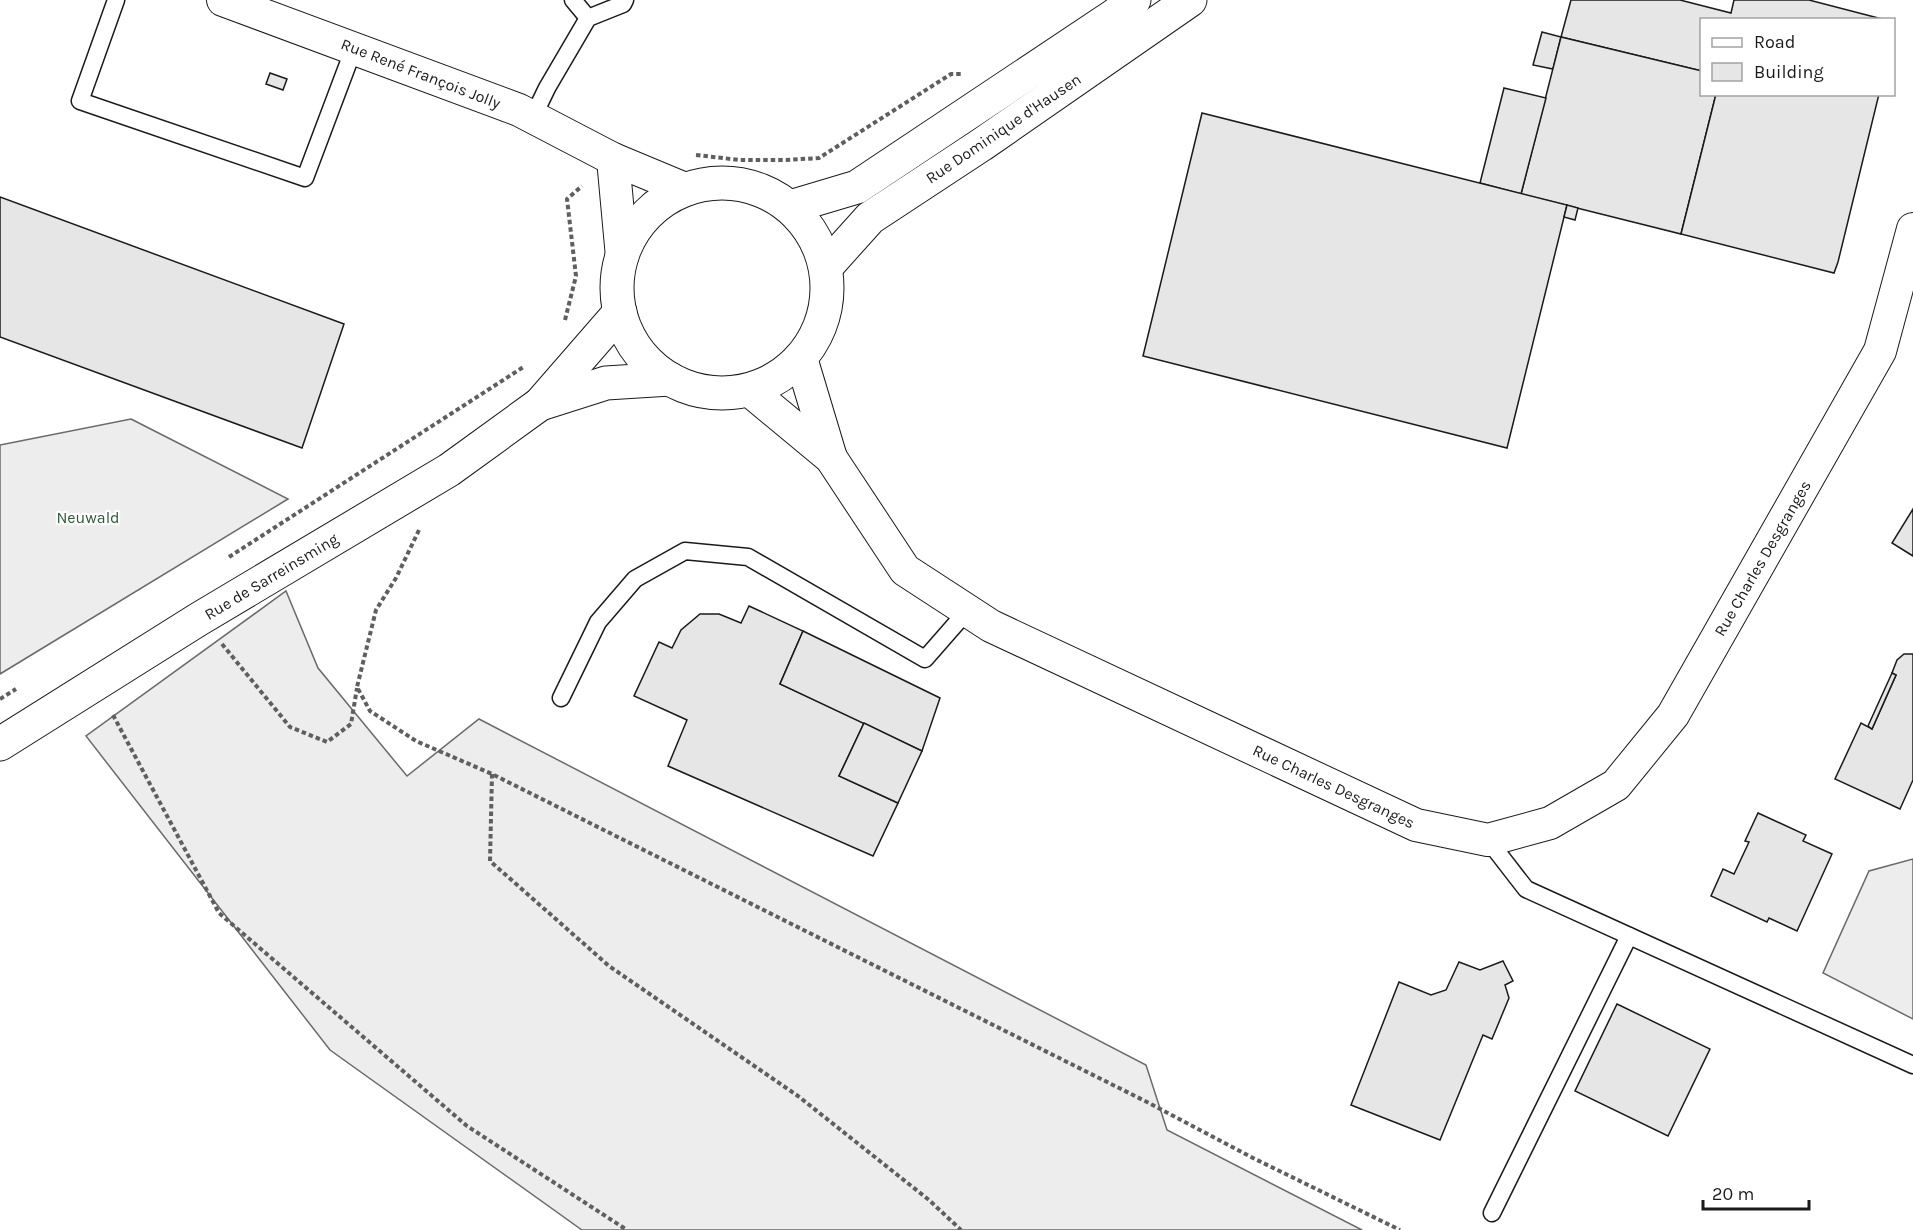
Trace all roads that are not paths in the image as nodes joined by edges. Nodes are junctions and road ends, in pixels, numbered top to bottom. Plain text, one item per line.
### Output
1 (116, 0) edge
2 (223, 0) edge
3 (573, 0) edge
4 (625, 0) edge
5 (1134, 0) edge
6 (1190, 0) edge
7 (588, 18) junction
8 (354, 48) junction
9 (533, 117) junction
10 (613, 159) junction
11 (686, 189) junction
12 (790, 207) junction
13 (1913, 230) edge
14 (622, 257) junction
15 (826, 267) junction
16 (620, 312) junction
17 (801, 358) junction
18 (670, 379) junction
19 (749, 390) junction
20 (540, 404) junction
21 (831, 458) junction
22 (967, 611) junction
23 (561, 698) dead end
24 (0, 744) edge
25 (1488, 840) junction
26 (1629, 936) junction
27 (1913, 1065) edge
28 (1492, 1213) dead end

1 - 8 lane
2 - 8 street, Rue René François Jolly
3 - 7 lane
4 - 7 lane
5 - 12 street, Rue Dominique d'Hausen
6 - 15 street, Rue Dominique d'Hausen
7 - 9 lane
8 - 9 street, Rue René François Jolly
9 - 10 street, Rue René François Jolly
10 - 11 street, Rue René François Jolly
10 - 14 street
11 - 12 street
11 - 14 street
12 - 15 street
13 - 25 street, Rue Charles Desgranges
14 - 16 street
15 - 17 street
16 - 18 street
16 - 20 street, Rue de Sarreinsming
17 - 19 street
17 - 21 street, Rue Charles Desgranges
18 - 19 street
18 - 20 street, Rue de Sarreinsming
19 - 21 street, Rue Charles Desgranges
20 - 24 street, Rue de Sarreinsming
21 - 22 street, Rue Charles Desgranges
22 - 23 lane
22 - 25 street, Rue Charles Desgranges
25 - 26 lane
26 - 27 lane
26 - 28 lane

